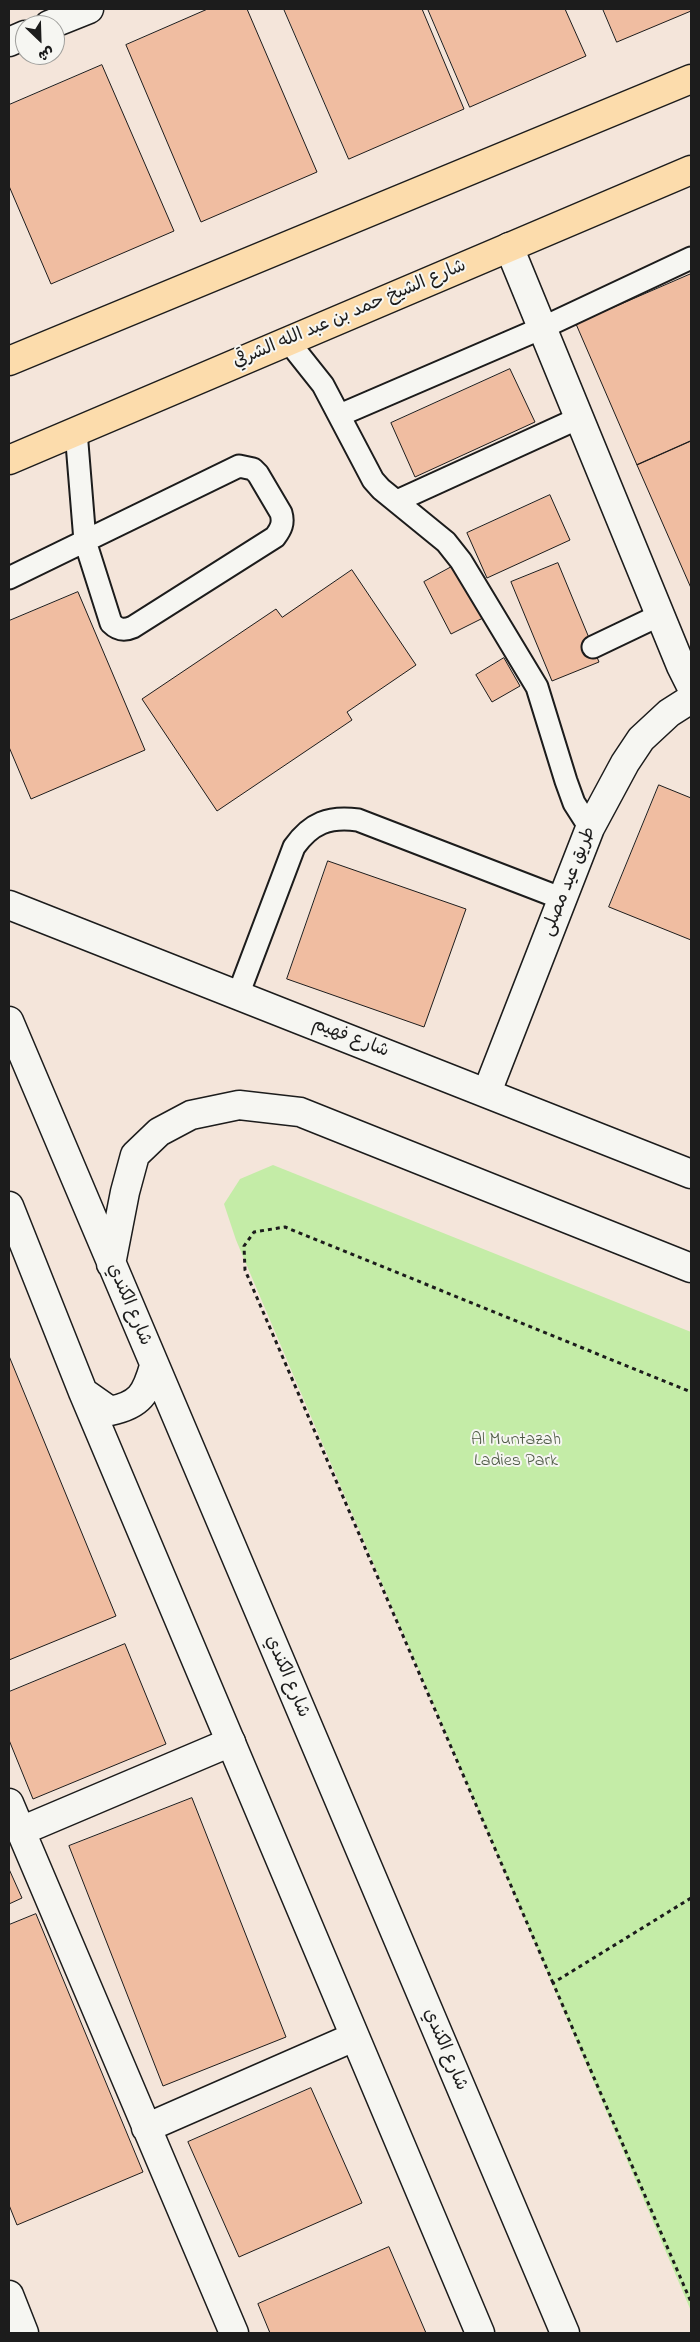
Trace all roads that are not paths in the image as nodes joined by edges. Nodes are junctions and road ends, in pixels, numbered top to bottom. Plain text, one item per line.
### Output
1 (89, 9) edge
2 (65, 19) edge
3 (691, 79) edge
4 (691, 170) edge
5 (646, 189) junction
6 (691, 190) edge
7 (509, 247) junction
8 (691, 258) edge
9 (542, 328) junction
10 (288, 341) junction
11 (9, 362) edge
12 (340, 415) junction
13 (579, 418) junction
14 (65, 436) junction
15 (9, 460) edge
16 (9, 472) edge
17 (397, 501) junction
18 (85, 541) junction
19 (9, 578) edge
20 (660, 615) junction
21 (593, 646) dead end
22 (691, 686) edge
23 (691, 699) edge
24 (590, 828) junction
25 (563, 898) junction
26 (9, 905) edge
27 (238, 995) junction
28 (9, 1021) edge
29 (487, 1092) junction
30 (691, 1174) edge
31 (9, 1206) edge
32 (111, 1264) junction
33 (691, 1268) edge
34 (154, 1366) junction
35 (82, 1392) junction
36 (231, 1742) junction
37 (9, 1803) edge
38 (21, 1831) junction
39 (354, 2037) junction
40 (146, 2128) junction
41 (9, 2295) edge
42 (24, 2333) edge
43 (234, 2333) edge
44 (480, 2333) edge
45 (565, 2333) edge

1 - 2 street
3 - 11 highway
4 - 5 highway, شارع الشيخ حمد بن عبد الله الشرقي
5 - 6 highway
5 - 7 highway, شارع الشيخ حمد بن عبد الله الشرقي
7 - 9 street
7 - 10 highway, شارع الشيخ حمد بن عبد الله الشرقي
8 - 9 lane
9 - 12 lane
9 - 13 street
10 - 12 lane
10 - 14 highway, شارع الشيخ حمد بن عبد الله الشرقي
12 - 17 lane
13 - 17 lane
13 - 20 street
14 - 15 highway, شارع الشيخ حمد بن عبد الله الشرقي
14 - 16 street
14 - 18 lane
17 - 24 lane
18 - 18 lane
18 - 19 lane
20 - 21 lane
20 - 22 street
23 - 24 street, طريق عيد مصلى
24 - 25 street, طريق عيد مصلى
25 - 27 lane
25 - 29 street, طريق عيد مصلى
26 - 27 street, شارع فهيم
27 - 29 street, شارع فهيم
28 - 32 street, شارع الكندي
29 - 30 street, شارع فهيم
31 - 35 street
32 - 33 street
32 - 34 street, شارع الكندي
34 - 35 street
34 - 45 street, شارع الكندي
35 - 36 street
36 - 38 street
36 - 39 street
37 - 38 street
38 - 40 street
39 - 40 street
39 - 44 street
40 - 43 street
41 - 42 street

